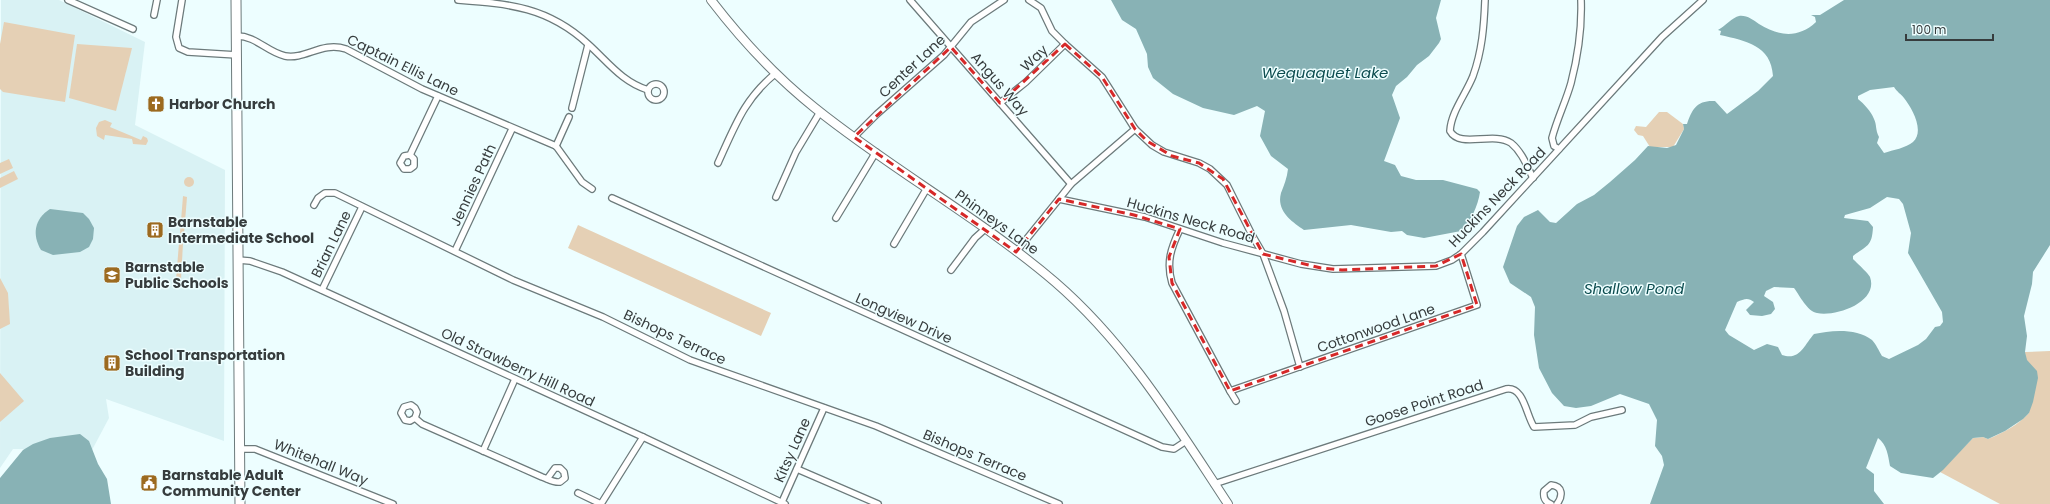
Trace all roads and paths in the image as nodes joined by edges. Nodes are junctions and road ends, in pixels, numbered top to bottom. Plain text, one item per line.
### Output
1 (68, 0) edge
2 (157, 0) edge
3 (182, 0) edge
4 (236, 0) edge
5 (458, 0) edge
6 (711, 0) edge
7 (910, 0) edge
8 (1004, 0) edge
9 (1029, 0) edge
10 (1485, 0) edge
11 (1581, 0) edge
12 (1703, 0) edge
13 (471, 1) edge
14 (154, 15) dead end
15 (133, 29) dead end
16 (237, 36) junction
17 (1065, 44) junction
18 (588, 45) junction
19 (951, 47) junction
20 (237, 55) junction
21 (776, 72) junction
22 (648, 90) dead end
23 (438, 96) junction
24 (1000, 103) junction
25 (572, 108) dead end
26 (820, 112) junction
27 (569, 117) dead end
28 (512, 129) junction
29 (1135, 130) junction
30 (854, 137) junction
31 (556, 146) junction
32 (1559, 149) junction
33 (876, 152) junction
34 (410, 156) dead end
35 (718, 163) dead end
36 (1533, 178) junction
37 (1071, 184) junction
38 (927, 188) junction
39 (592, 189) dead end
40 (776, 197) dead end
41 (612, 198) dead end
42 (1059, 199) junction
43 (314, 205) dead end
44 (362, 207) junction
45 (836, 218) dead end
46 (985, 229) junction
47 (1180, 229) junction
48 (894, 244) dead end
49 (455, 251) junction
50 (1016, 252) junction
51 (1264, 254) junction
52 (1461, 254) junction
53 (238, 260) junction
54 (951, 270) dead end
55 (322, 290) junction
56 (1300, 367) junction
57 (515, 379) junction
58 (1230, 391) junction
59 (1236, 401) dead end
60 (824, 408) junction
61 (1622, 410) dead end
62 (414, 418) dead end
63 (643, 437) junction
64 (1186, 441) junction
65 (240, 449) junction
66 (483, 451) junction
67 (797, 469) junction
68 (547, 479) dead end
69 (1214, 484) junction
70 (578, 493) dead end
71 (784, 503) edge
72 (240, 504) edge
73 (393, 504) edge
74 (601, 504) edge
75 (878, 504) edge
76 (1059, 504) edge
77 (1228, 504) edge
78 (1551, 504) edge
79 (1557, 504) edge

1 - 15 street
2 - 14 street
3 - 20 street
4 - 16 main road
5 - 13 street
6 - 21 main road, Phinneys Lane
7 - 19 street, Angus Way
8 - 19 street, Center Lane
9 - 17 street
10 - 36 street
11 - 32 street
12 - 32 street, Huckins Neck Road
13 - 18 street
16 - 20 main road
16 - 23 street, Captain Ellis Lane
17 - 24 street, Way
17 - 29 street
18 - 22 street
18 - 25 street
19 - 24 street, Angus Way
19 - 30 street, Center Lane
20 - 53 main road
21 - 26 main road, Phinneys Lane
21 - 35 street
23 - 28 street, Captain Ellis Lane
23 - 34 street
24 - 37 street, Angus Way
26 - 30 main road, Phinneys Lane
26 - 40 street
27 - 31 street
28 - 31 street, Captain Ellis Lane
28 - 49 street, Jennies Path
29 - 37 street
29 - 51 street
30 - 33 main road, Phinneys Lane
31 - 39 street
32 - 36 street, Huckins Neck Road
33 - 38 main road, Phinneys Lane
33 - 45 street
36 - 52 street, Huckins Neck Road
37 - 42 street
38 - 46 main road, Phinneys Lane
38 - 48 street
41 - 64 street, Longview Drive
42 - 47 street, Huckins Neck Road
42 - 50 street
43 - 44 street, Bishops Terrace
44 - 49 street, Bishops Terrace
44 - 55 street, Brian Lane
46 - 50 main road, Phinneys Lane
46 - 54 street
47 - 51 street, Huckins Neck Road
47 - 58 street
49 - 60 street, Bishops Terrace
50 - 64 main road, Phinneys Lane
51 - 52 street, Huckins Neck Road
51 - 56 street
52 - 56 street, Cottonwood Lane
53 - 55 street, Old Strawberry Hill Road
53 - 65 main road
55 - 57 street, Old Strawberry Hill Road
56 - 58 street, Cottonwood Lane
57 - 63 street, Old Strawberry Hill Road
57 - 66 street
58 - 59 street
60 - 67 street, Kitsy Lane
60 - 76 street, Bishops Terrace
61 - 69 street, Goose Point Road
62 - 66 street
63 - 71 street, Old Strawberry Hill Road
63 - 74 street
64 - 69 main road, Phinneys Lane
65 - 72 main road
65 - 73 street, Whitehall Way
66 - 68 street
67 - 71 street, Kitsy Lane
67 - 75 street
69 - 77 main road, Phinneys Lane
70 - 74 street
78 - 79 street

